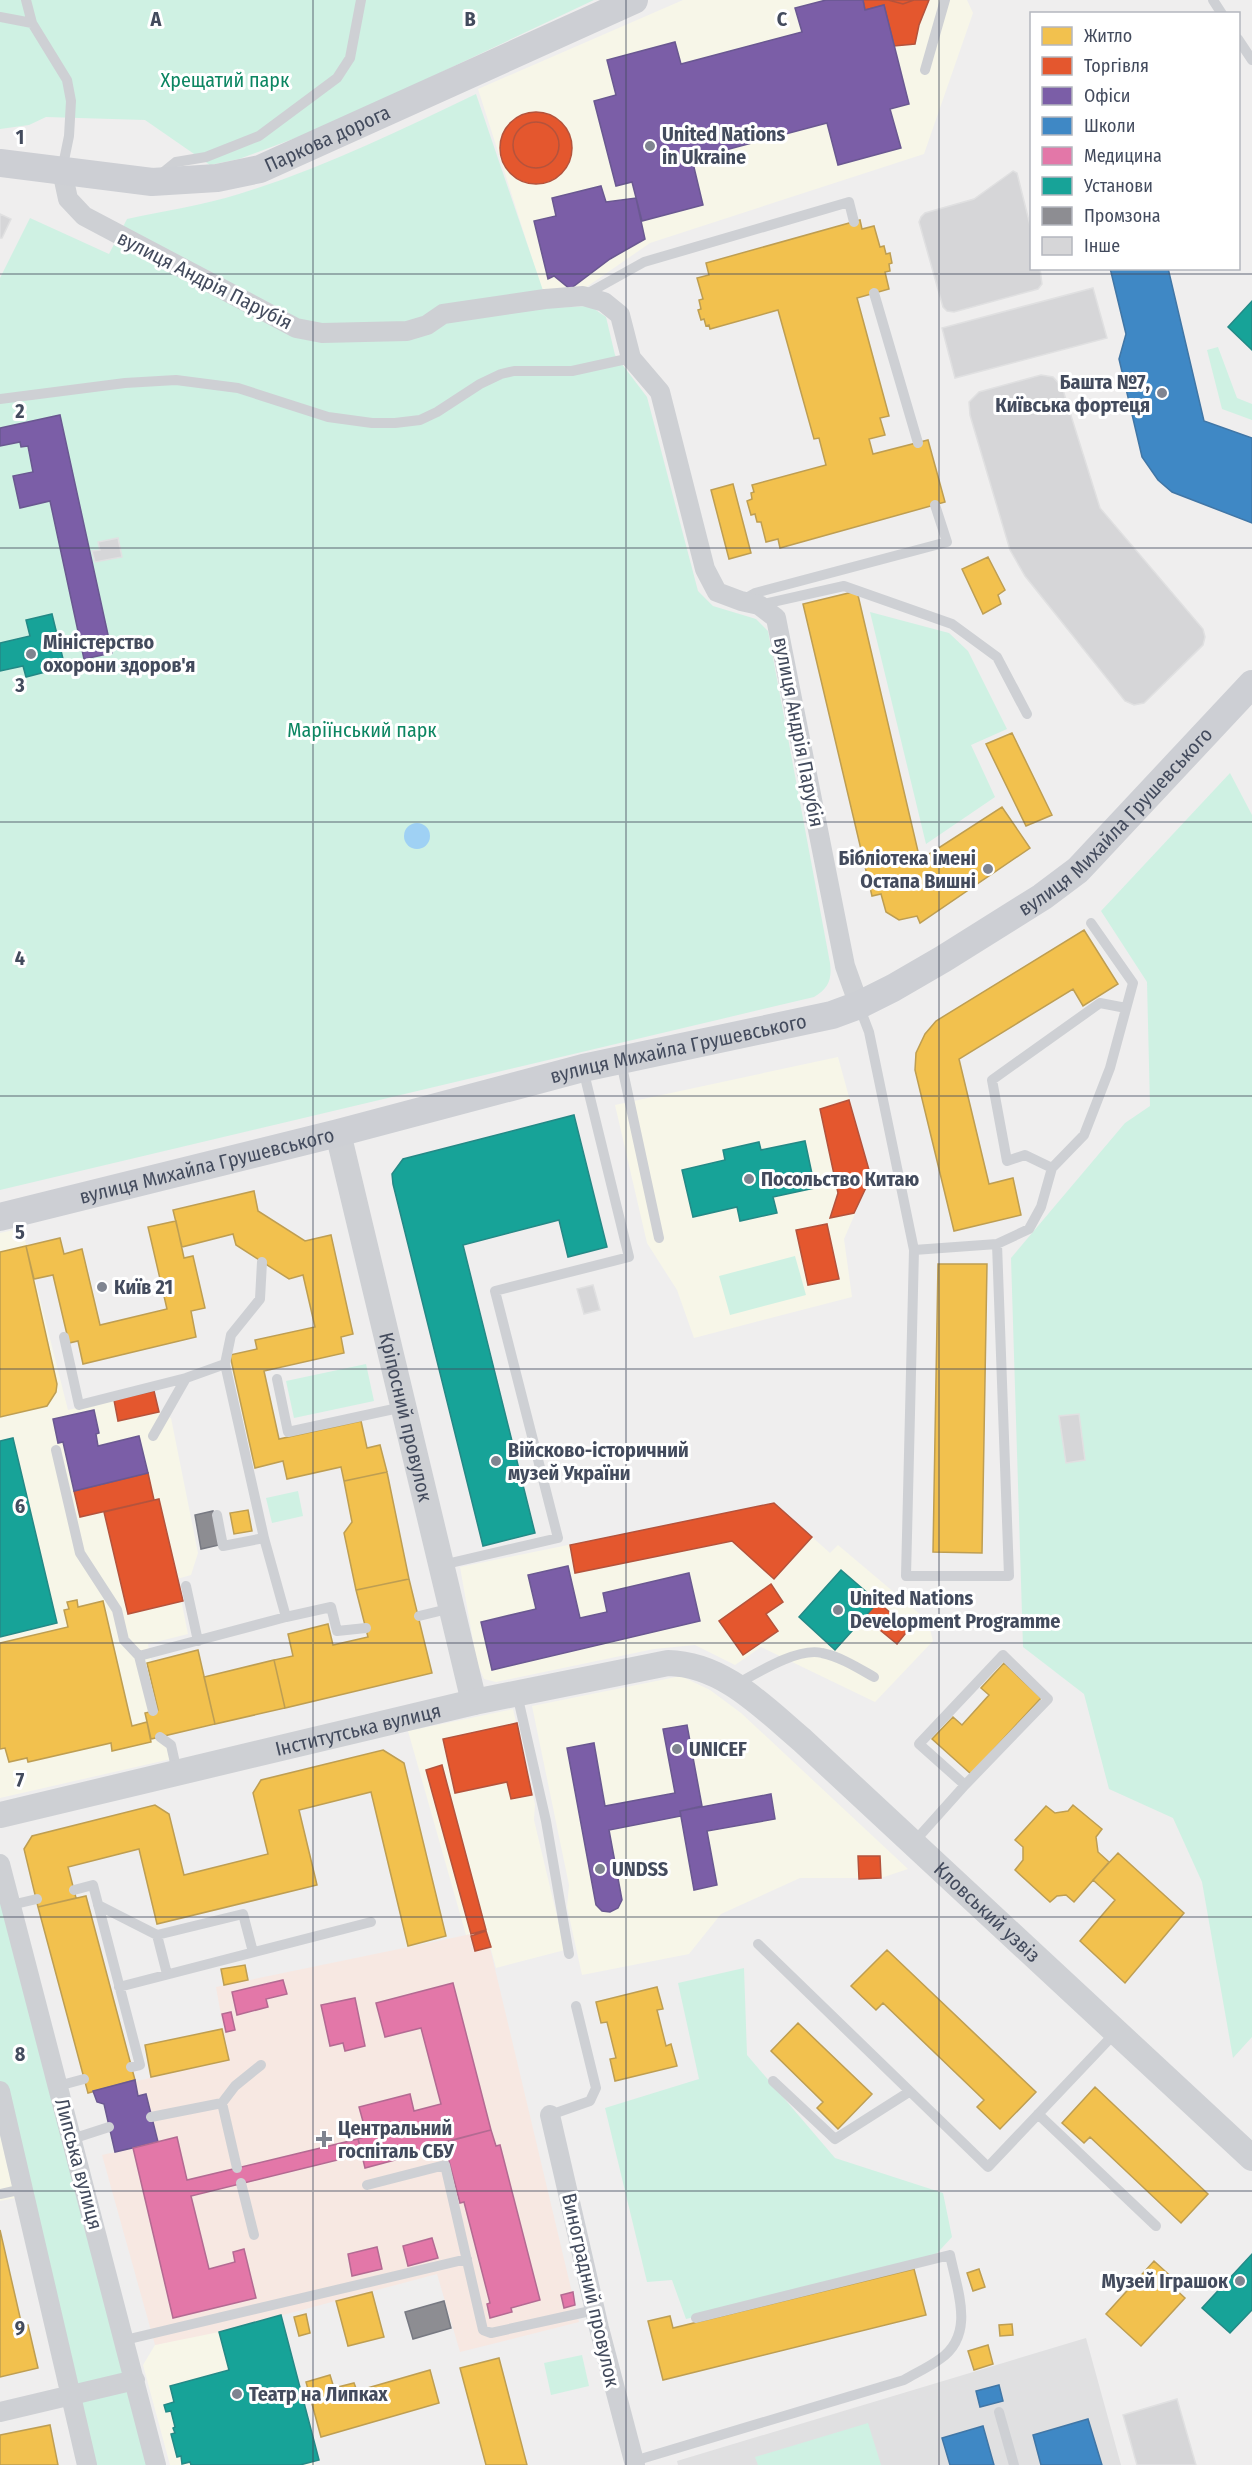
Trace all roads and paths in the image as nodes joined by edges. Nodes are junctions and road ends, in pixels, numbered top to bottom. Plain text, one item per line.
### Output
1 (26, 0) edge
2 (361, 0) edge
3 (634, 0) edge
4 (945, 0) edge
5 (0, 17) edge
6 (32, 23) junction
7 (1240, 41) edge
8 (1252, 60) edge
9 (926, 70) dead end
10 (0, 163) edge
11 (62, 171) junction
12 (152, 182) junction
13 (854, 222) dead end
14 (874, 293) dead end
15 (583, 296) junction
16 (631, 357) junction
17 (0, 399) edge
18 (918, 443) dead end
19 (935, 505) dead end
20 (750, 603) junction
21 (1252, 684) edge
22 (1027, 714) dead end
23 (1090, 922) dead end
24 (859, 1005) junction
25 (1126, 1008) junction
26 (620, 1060) junction
27 (583, 1068) junction
28 (338, 1134) junction
29 (1052, 1168) junction
30 (0, 1217) edge
31 (659, 1238) dead end
32 (997, 1244) junction
33 (914, 1250) junction
34 (262, 1262) dead end
35 (64, 1337) dead end
36 (225, 1364) junction
37 (186, 1378) junction
38 (277, 1379) dead end
39 (403, 1407) junction
40 (153, 1436) dead end
41 (56, 1450) dead end
42 (218, 1515) dead end
43 (264, 1538) junction
44 (441, 1565) junction
45 (186, 1586) dead end
46 (452, 1608) junction
47 (418, 1616) dead end
48 (286, 1617) junction
49 (366, 1628) dead end
50 (198, 1641) junction
51 (139, 1656) junction
52 (874, 1677) dead end
53 (725, 1679) junction
54 (516, 1694) junction
55 (474, 1702) junction
56 (153, 1711) dead end
57 (160, 1737) dead end
58 (177, 1772) junction
59 (965, 1785) junction
60 (0, 1815) edge
61 (914, 1842) junction
62 (0, 1864) edge
63 (74, 1890) dead end
64 (36, 1899) dead end
65 (11, 1905) junction
66 (98, 1905) junction
67 (371, 1922) dead end
68 (157, 1935) junction
69 (758, 1944) dead end
70 (253, 1952) junction
71 (569, 1954) dead end
72 (167, 1974) junction
73 (119, 1987) junction
74 (576, 2006) dead end
75 (1116, 2032) junction
76 (261, 2065) dead end
77 (131, 2067) dead end
78 (84, 2079) dead end
79 (773, 2081) dead end
80 (58, 2086) junction
81 (0, 2091) edge
82 (909, 2092) junction
83 (222, 2103) junction
84 (1038, 2114) junction
85 (550, 2115) joint
86 (152, 2117) dead end
87 (109, 2127) dead end
88 (72, 2139) junction
89 (1252, 2158) edge
90 (237, 2168) dead end
91 (241, 2183) dead end
92 (367, 2185) dead end
93 (23, 2189) junction
94 (0, 2194) edge
95 (1156, 2226) dead end
96 (254, 2235) dead end
97 (467, 2259) junction
98 (595, 2310) junction
99 (696, 2318) dead end
100 (124, 2340) junction
101 (135, 2380) junction
102 (71, 2395) junction
103 (0, 2412) edge
104 (999, 2412) dead end
105 (634, 2463) edge
106 (87, 2465) edge
107 (156, 2465) edge
108 (1014, 2465) edge

1 - 6 lane
2 - 12 lane
3 - 12 main road, Паркова дорога
4 - 9 lane
5 - 6 lane
6 - 11 lane
7 - 8 lane
10 - 11 main road, Паркова дорога
11 - 12 main road, Паркова дорога
11 - 15 street, вулиця Андрія Парубія
13 - 15 lane
14 - 18 lane
15 - 16 street, вулиця Андрія Парубія
16 - 17 lane
16 - 20 street, вулиця Андрія Парубія
19 - 20 lane
20 - 22 lane
20 - 24 street, вулиця Андрія Парубія
21 - 24 main road, вулиця Михайла Грушевського
23 - 25 lane
24 - 26 main road, вулиця Михайла Грушевського
24 - 33 lane
25 - 29 lane
25 - 29 lane
26 - 27 main road, вулиця Михайла Грушевського
26 - 31 lane
27 - 28 main road, вулиця Михайла Грушевського
27 - 44 lane
28 - 30 main road, вулиця Михайла Грушевського
28 - 39 street, Кріпосний провулок
29 - 32 lane
32 - 33 lane
32 - 33 lane
34 - 36 lane
35 - 37 lane
36 - 37 lane
36 - 43 lane
37 - 40 lane
38 - 39 lane
39 - 44 street, Кріпосний провулок
41 - 51 lane
42 - 43 lane
43 - 48 lane
44 - 46 street, Кріпосний провулок
45 - 50 lane
46 - 47 lane
46 - 55 street, Кріпосний провулок
48 - 49 lane
48 - 50 lane
50 - 51 lane
51 - 56 lane
52 - 53 lane
53 - 54 street, Інститутська вулиця
53 - 61 street, Кловський узвіз
54 - 55 street, Інститутська вулиця
54 - 71 lane
55 - 58 street, Інститутська вулиця
57 - 58 lane
58 - 60 street, Інститутська вулиця
59 - 59 lane
59 - 61 lane
61 - 75 street, Кловський узвіз
62 - 65 street, Липська вулиця
63 - 66 lane
64 - 65 lane
65 - 80 street, Липська вулиця
66 - 68 lane
66 - 73 lane
67 - 70 lane
68 - 70 lane
68 - 72 lane
69 - 82 lane
70 - 72 lane
72 - 73 lane
73 - 77 lane
74 - 85 lane
75 - 84 lane
75 - 89 street, Кловський узвіз
76 - 83 lane
78 - 80 lane
79 - 82 lane
80 - 88 street, Липська вулиця
81 - 93 street
82 - 84 lane
83 - 86 lane
83 - 90 lane
84 - 95 lane
85 - 98 street, Виноградний провулок
87 - 88 lane
88 - 100 street, Липська вулиця
91 - 96 lane
92 - 97 lane
93 - 94 lane
93 - 102 street
97 - 98 lane
97 - 100 lane
98 - 105 street, Виноградний провулок
99 - 105 lane
100 - 101 street, Липська вулиця
101 - 102 street
101 - 107 street, Липська вулиця
102 - 103 street
102 - 106 street
104 - 108 lane

